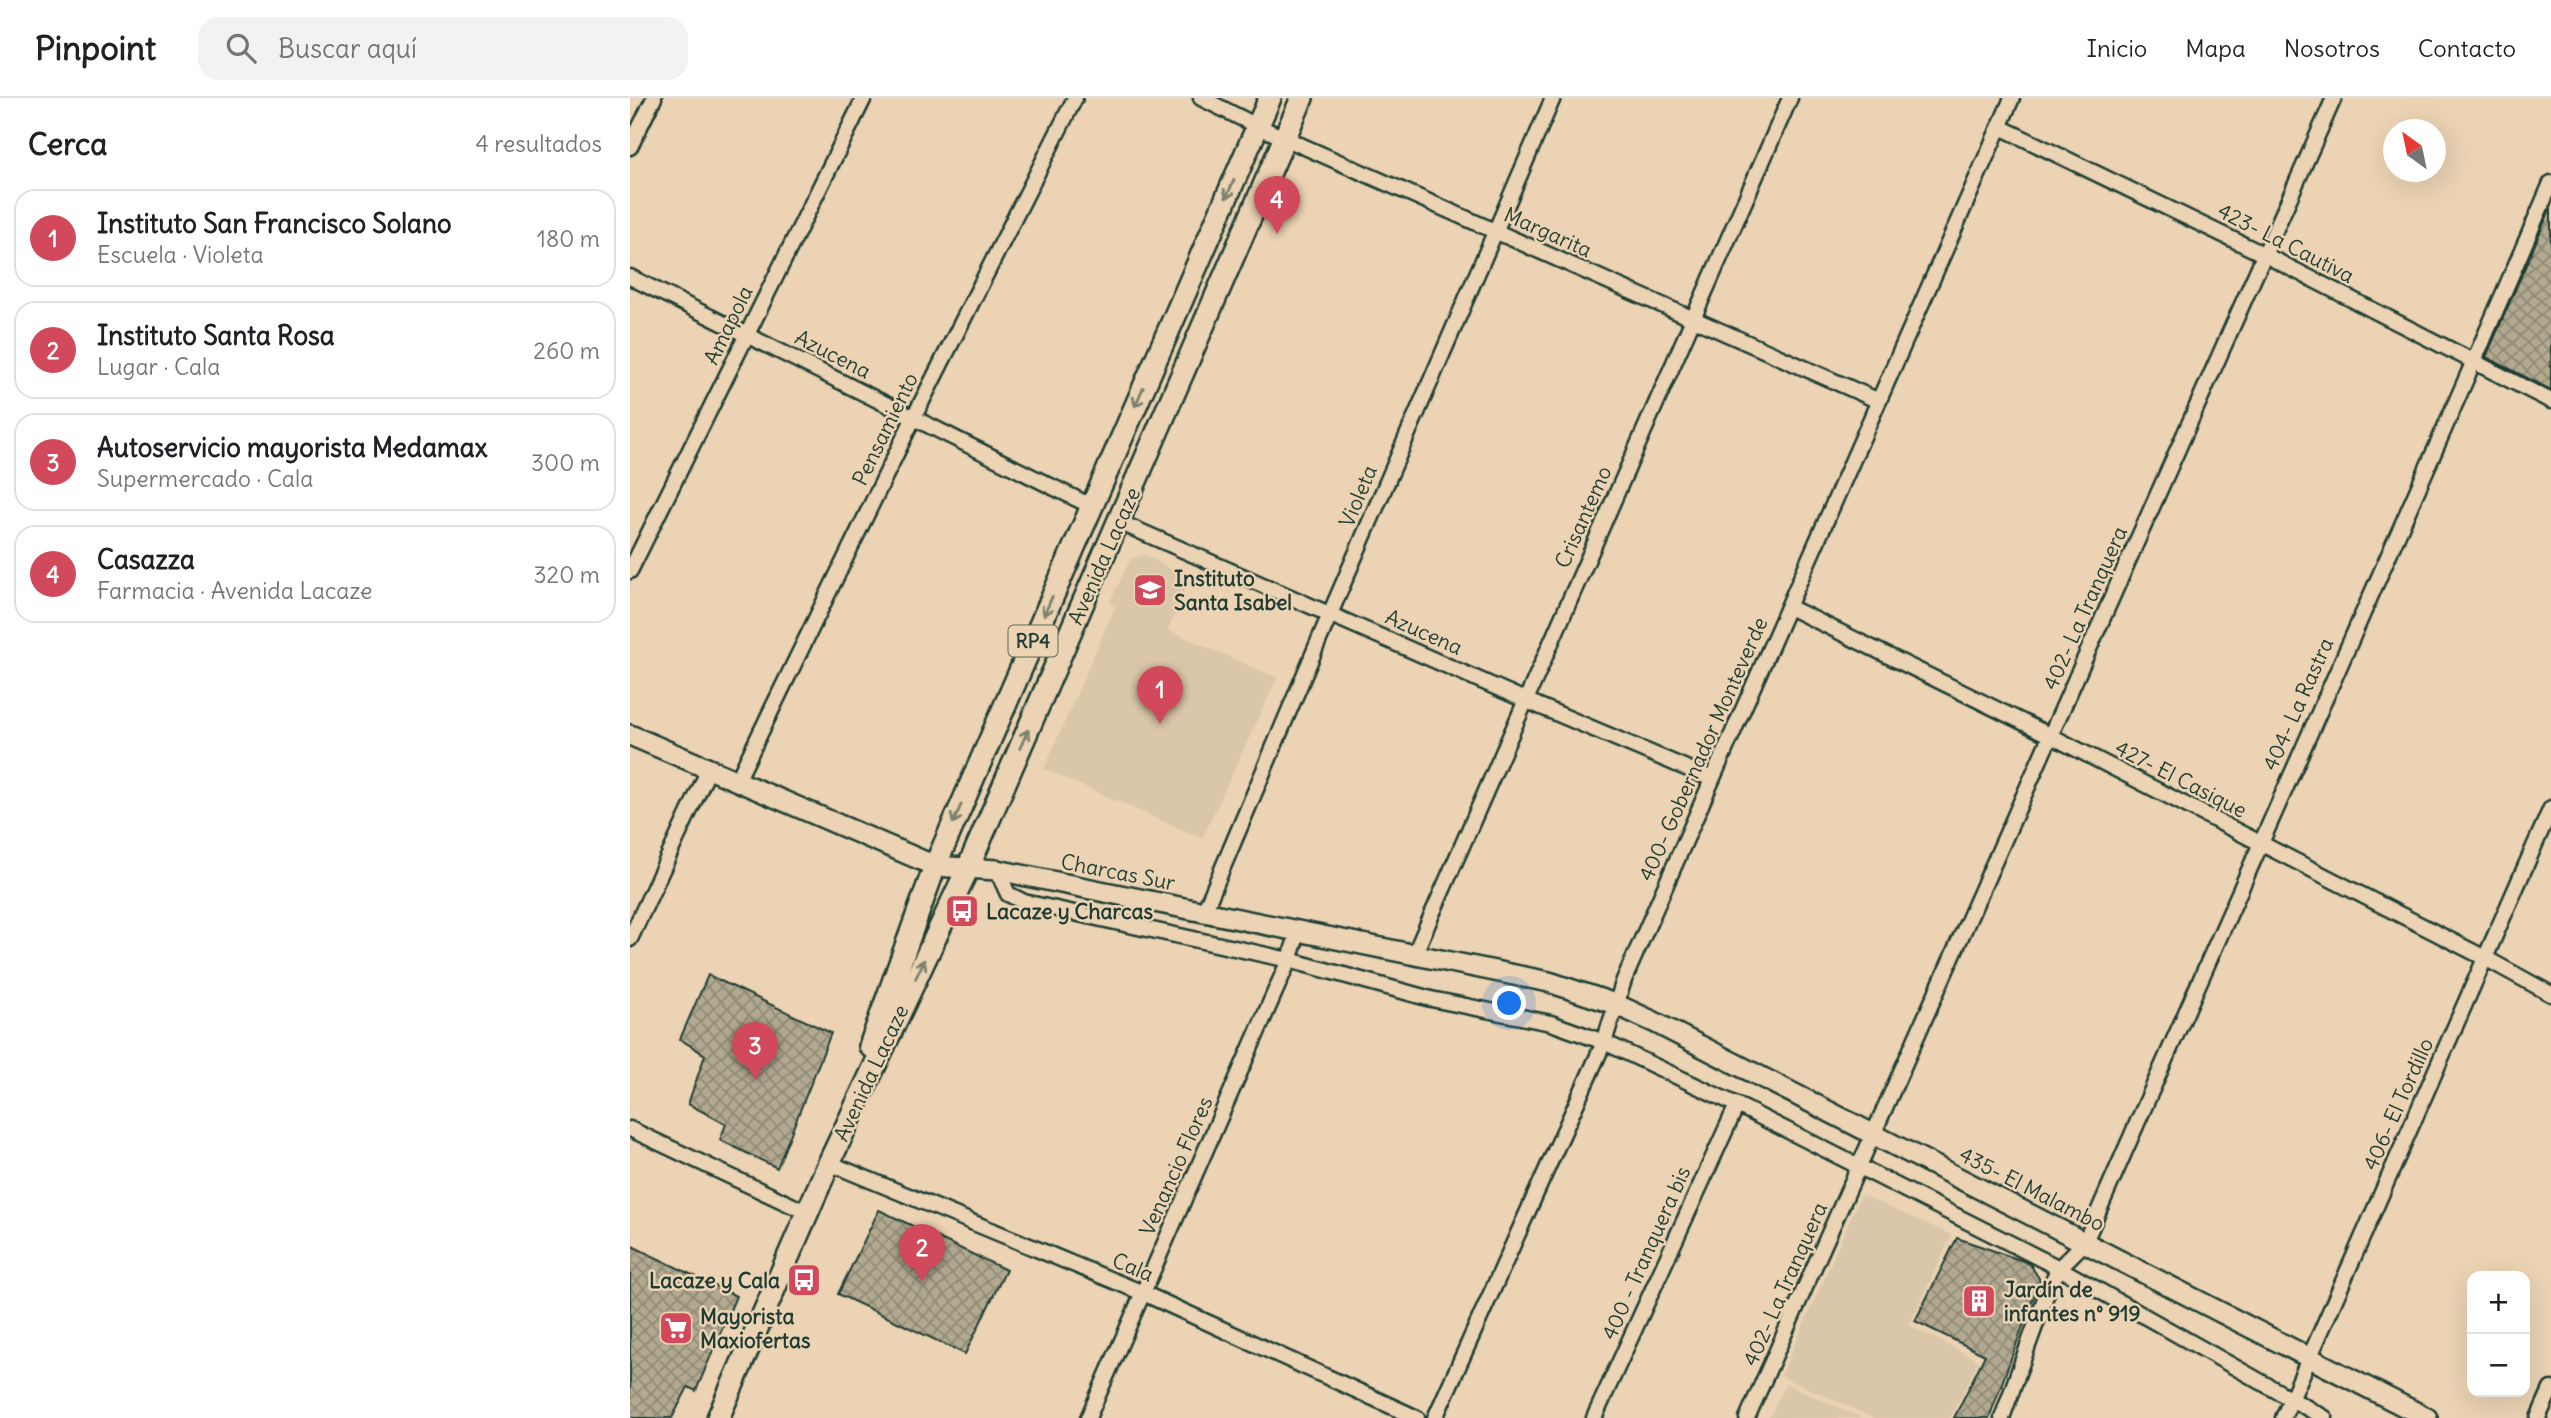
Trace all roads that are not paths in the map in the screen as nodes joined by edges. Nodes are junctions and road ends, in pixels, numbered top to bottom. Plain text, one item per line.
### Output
1 (654, 98) edge
2 (864, 98) edge
3 (1075, 98) edge
4 (1201, 98) edge
5 (1270, 98) edge
6 (1302, 98) edge
7 (1553, 98) edge
8 (1790, 98) edge
9 (2012, 98) edge
10 (2334, 98) edge
11 (1257, 126) junction
12 (2000, 127) junction
13 (1284, 138) junction
14 (630, 147) edge
15 (2551, 184) edge
16 (1495, 231) junction
17 (2265, 256) junction
18 (630, 277) edge
19 (1694, 319) junction
20 (747, 334) junction
21 (2474, 363) junction
22 (1879, 401) junction
23 (2551, 401) edge
24 (913, 419) junction
25 (1091, 506) junction
26 (1119, 522) junction
27 (630, 571) edge
28 (1789, 607) junction
29 (1330, 614) junction
30 (1525, 700) junction
31 (630, 735) edge
32 (2051, 736) junction
33 (709, 769) junction
34 (1712, 779) junction
35 (737, 781) junction
36 (2551, 808) edge
37 (2259, 843) junction
38 (935, 866) junction
39 (968, 868) junction
40 (997, 870) junction
41 (1204, 912) junction
42 (1299, 930) junction
43 (630, 939) edge
44 (1415, 953) junction
45 (2485, 958) junction
46 (1289, 960) junction
47 (2551, 994) edge
48 (1615, 1004) junction
49 (1604, 1042) junction
50 (1737, 1105) junction
51 (630, 1129) edge
52 (1875, 1134) junction
53 (829, 1163) junction
54 (1861, 1167) junction
55 (807, 1213) junction
56 (2085, 1242) junction
57 (2060, 1268) junction
58 (1143, 1293) junction
59 (2311, 1357) junction
60 (2551, 1389) edge
61 (2292, 1401) junction
62 (718, 1418) edge
63 (1088, 1418) edge
64 (1417, 1418) edge
65 (1435, 1418) edge
66 (1594, 1418) edge
67 (1747, 1418) edge
68 (2002, 1418) edge
69 (2283, 1418) edge
70 (2325, 1418) edge
71 (2427, 1418) edge
72 (2538, 1418) edge

1 - 14 street
2 - 20 street, Amapola
3 - 24 street, Pensamiento
4 - 11 street, Margarita
5 - 11 main road, Avenida Lacaze / RP4
6 - 13 main road, Avenida Lacaze / RP4
7 - 16 street, Violeta
8 - 19 street, Crisantemo
9 - 12 street, 400- Gobernador Monteverde
10 - 17 street, 402- La Tranquera
11 - 13 street, Margarita
11 -> 25 main road, Avenida Lacaze / RP4
11 - 26 main road
12 - 17 street, 423- La Cautiva
12 - 22 street, 400- Gobernador Monteverde
13 - 16 street, Margarita
13 - 26 main road, Avenida Lacaze / RP4
15 - 21 street, 404- La Rastra
16 - 19 street, Margarita
16 - 29 street, Violeta
17 - 21 street, 423- La Cautiva
17 - 32 street, 402- La Tranquera
18 - 20 street, Azucena
19 - 22 street, Margarita
19 - 30 street, Crisantemo
20 - 24 street, Azucena
20 - 27 street, Amapola
21 - 23 street, 423- La Cautiva
21 - 37 street, 404- La Rastra
22 - 28 street, 400- Gobernador Monteverde
24 - 25 street, Azucena
24 - 35 street, Pensamiento
25 -> 38 main road, Avenida Lacaze / RP4
26 - 29 street, Azucena
39 -> 26 main road, Avenida Lacaze / RP4
28 - 32 street, 427- El Casique
28 - 34 street, 400- Gobernador Monteverde
29 - 30 street, Azucena
29 - 41 street, Violeta
30 - 34 street, Azucena
30 - 44 street, Crisantemo
31 - 33 main road, Charcas Sur
32 - 37 street, 427- El Casique
32 - 52 street, 402- La Tranquera
33 - 35 main road, Charcas Sur
33 - 43 street
34 - 48 street, 400- Gobernador Monteverde
35 - 38 main road, Charcas Sur
36 - 45 street, 406- El Tordillo
37 - 45 street, 427- El Casique
37 - 56 street, 404- La Rastra
38 - 39 main road, Charcas Sur
38 - 53 main road, Avenida Lacaze / RP4
39 - 40 main road, Charcas Sur
53 -> 39 main road, Avenida Lacaze / RP4
40 - 41 main road, Charcas Sur
40 - 46 street
41 - 42 main road, Charcas Sur
42 - 44 main road, Charcas Sur
42 - 46 street, Venancio Flores
44 - 48 main road, Charcas Sur
45 - 47 street, 427- El Casique
45 - 59 street, 406- El Tordillo
46 - 49 street
46 - 58 street, Venancio Flores
48 - 49 street, 400- Gobernador Monteverde
48 - 52 main road, 435- El Malambo
49 - 50 street
49 - 65 street, 400- Gobernador Monteverde
50 - 54 street
50 - 66 street, 400 - Tranquera bis
51 - 55 street
52 - 54 street, 402- La Tranquera
52 - 56 main road, 435- El Malambo
53 - 55 main road, Avenida Lacaze / RP4
53 - 58 street, Cala
54 - 57 street
54 - 67 street, 402- La Tranquera
55 - 62 main road, Avenida Lacaze / RP4
56 - 57 street
56 - 59 main road, 435- El Malambo
57 - 61 street
57 - 68 street
58 - 63 street, Venancio Flores
58 - 64 street, Cala
59 - 61 street, 406- El Tordillo
59 - 71 main road, 435- El Malambo
60 - 72 street
61 - 69 street, 406- El Tordillo
61 - 70 street

